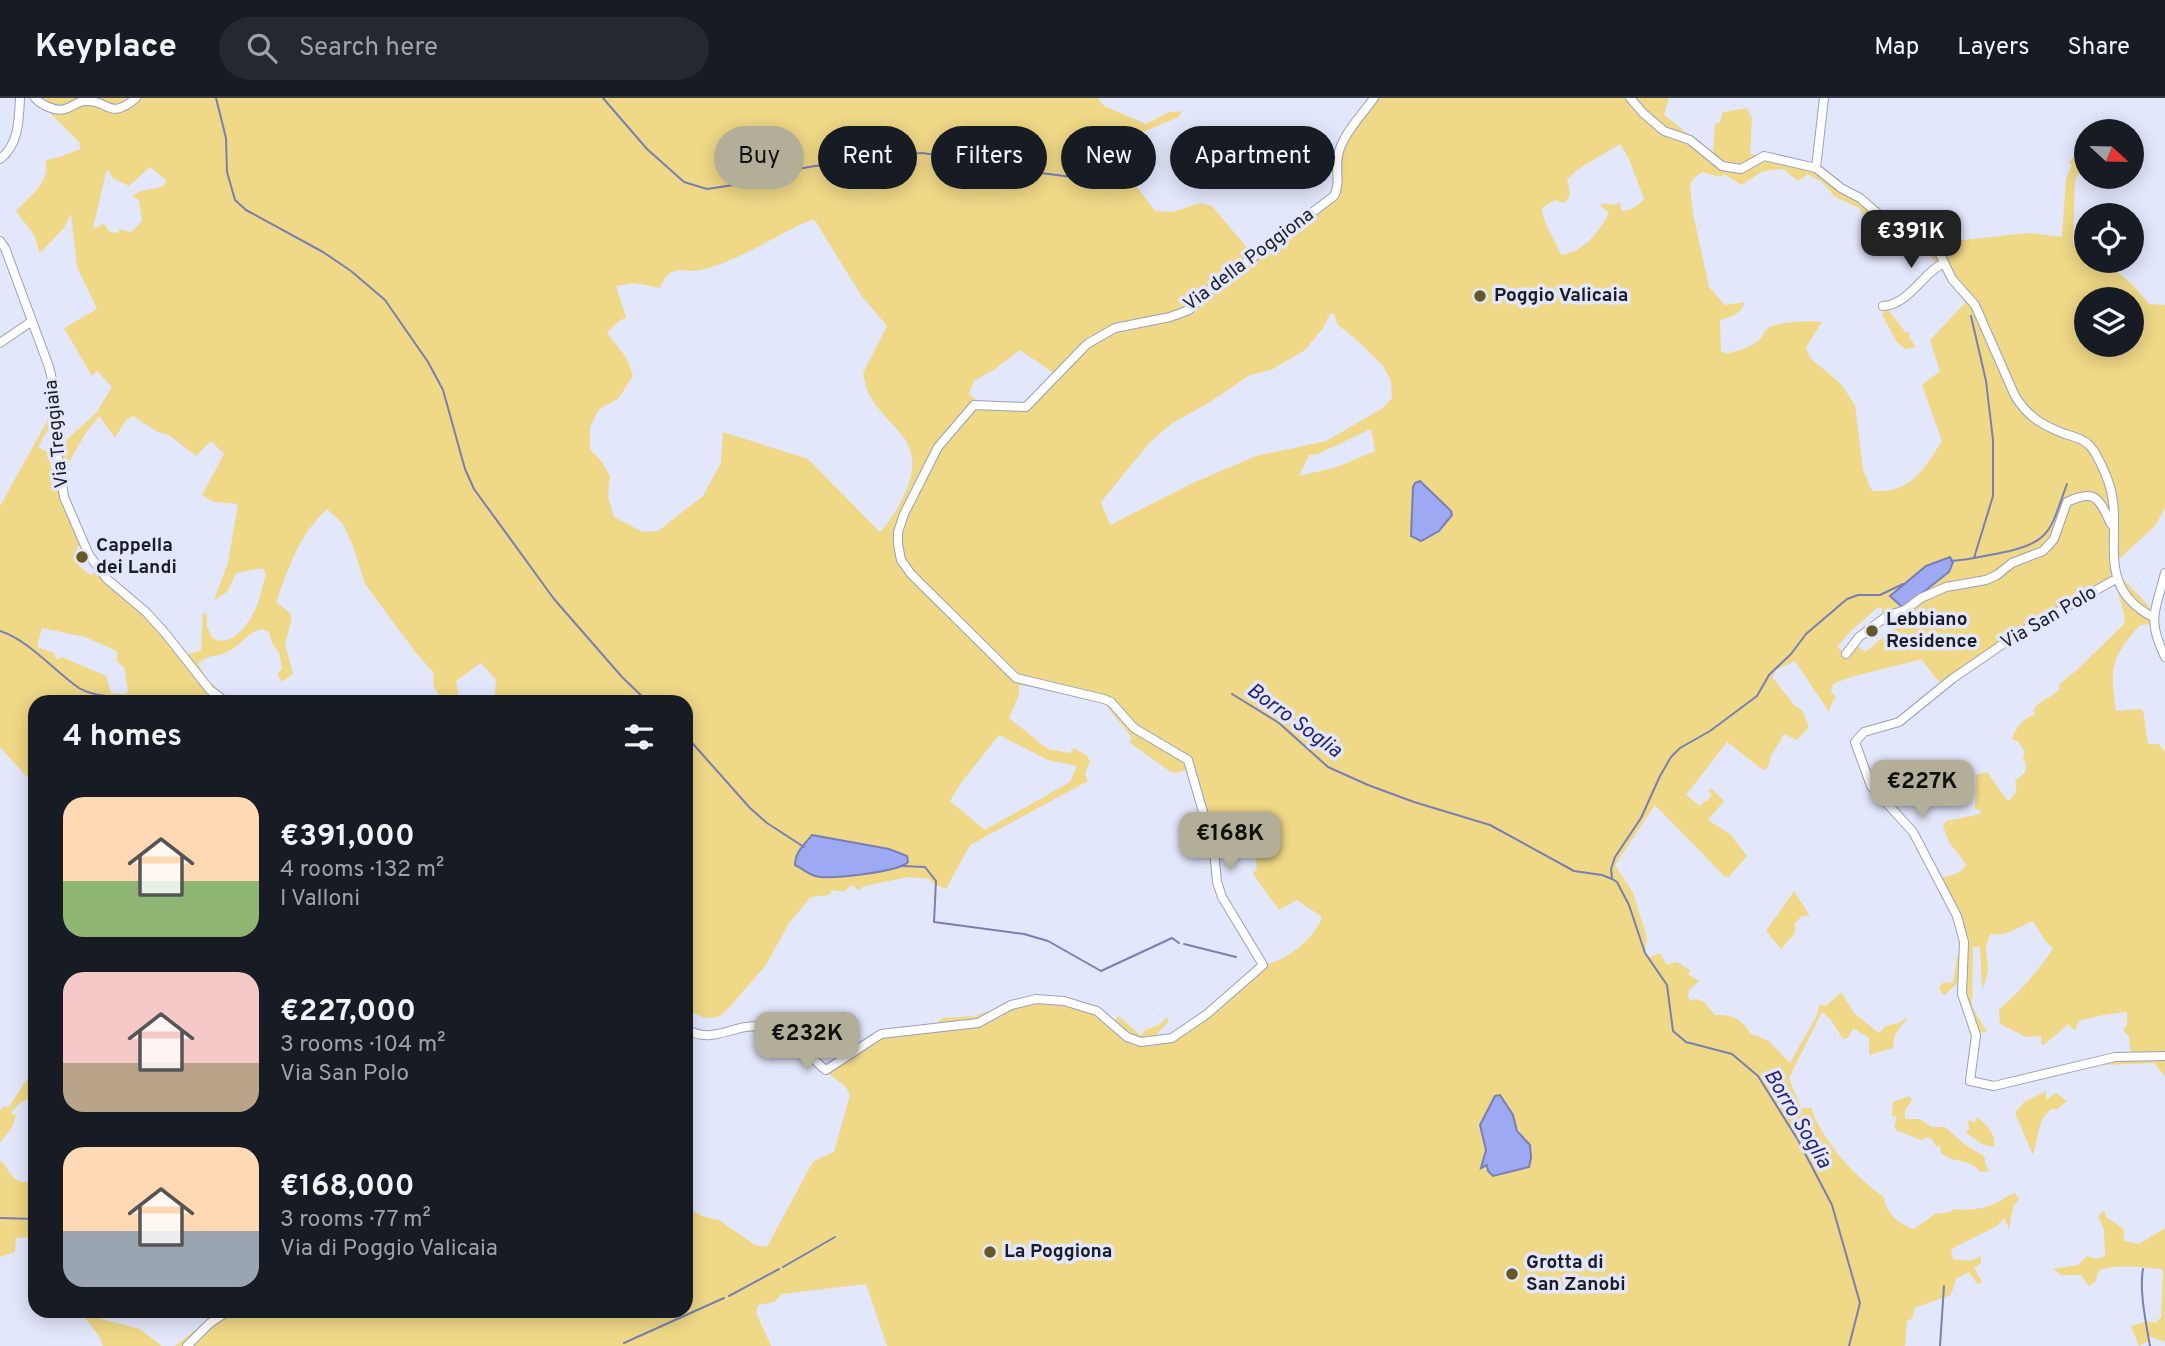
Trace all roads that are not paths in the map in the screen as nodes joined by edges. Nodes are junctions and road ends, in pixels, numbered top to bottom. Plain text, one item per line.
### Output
1 (20, 98) edge
2 (35, 98) edge
3 (136, 98) edge
4 (1374, 98) edge
5 (1630, 98) edge
6 (1824, 98) edge
7 (0, 159) edge
8 (1816, 168) junction
9 (0, 241) edge
10 (1944, 263) junction
11 (1883, 306) dead end
12 (32, 321) junction
13 (12, 334) junction
14 (0, 335) edge
15 (0, 343) edge
16 (2113, 527) junction
17 (2165, 573) edge
18 (2116, 579) junction
19 (2153, 617) junction
20 (1846, 654) dead end
21 (2165, 657) edge
22 (217, 695) edge
23 (693, 1033) edge
24 (2165, 1056) edge
25 (218, 1318) edge
26 (187, 1346) edge

1 - 7 street
2 - 3 street
4 - 23 street, Via della Poggiona
5 - 8 street
6 - 8 street
8 - 10 street
9 - 12 street, Via Treggiaia
10 - 11 street
10 - 16 street
12 - 13 street
12 - 22 street, Via Treggiaia
13 - 14 street
13 - 15 street
16 - 18 street
16 - 20 street
17 - 19 street
18 - 19 street
18 - 24 street, Via San Polo
19 - 21 street
25 - 26 street

